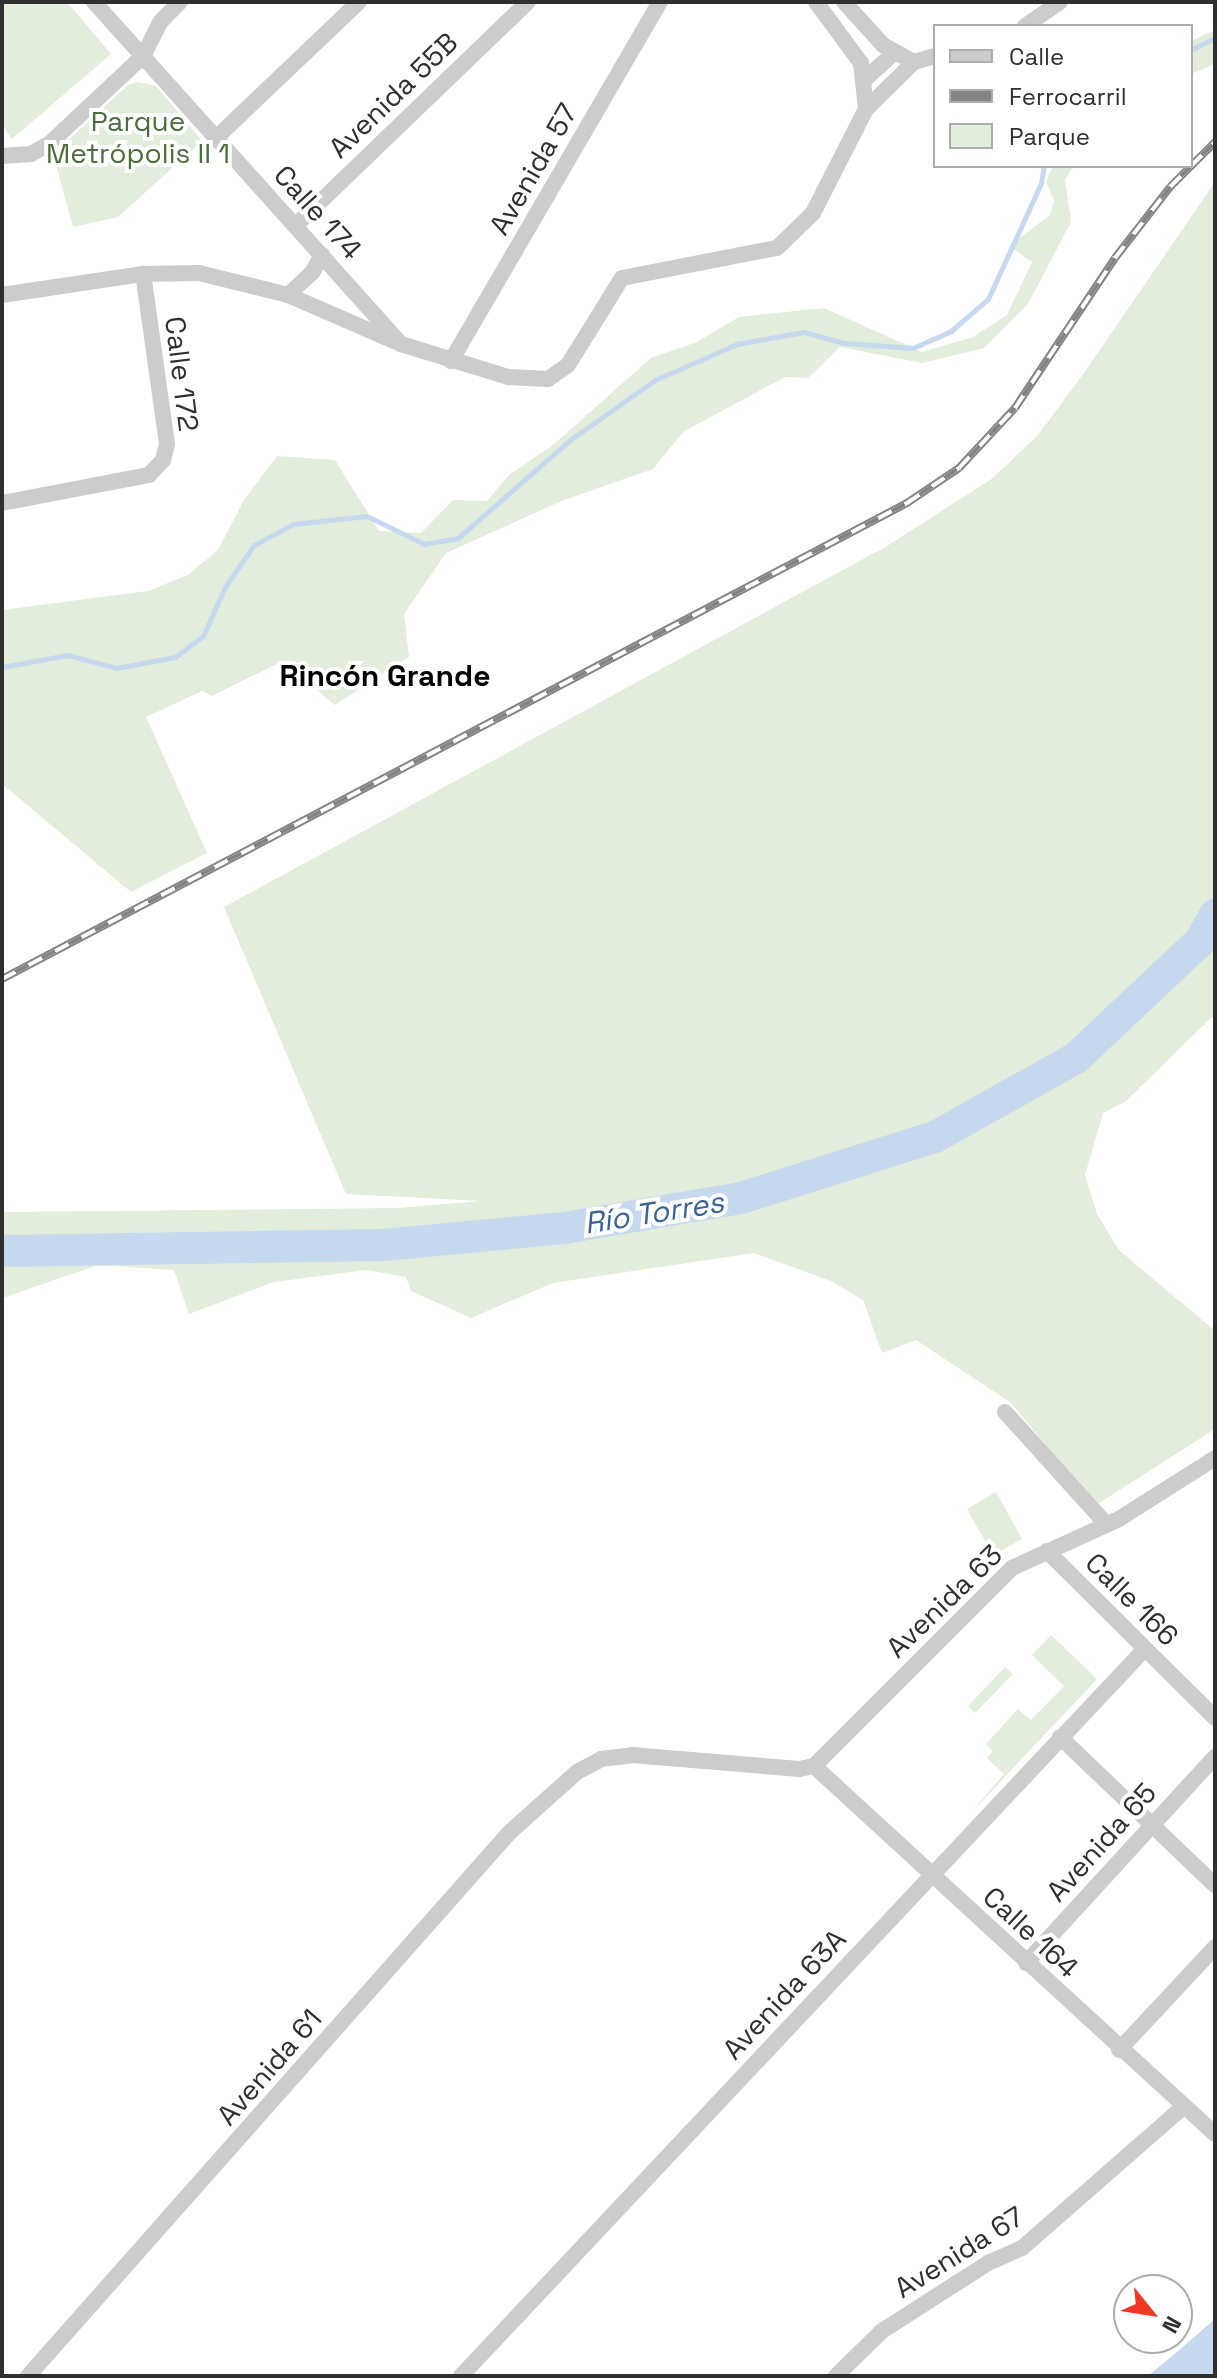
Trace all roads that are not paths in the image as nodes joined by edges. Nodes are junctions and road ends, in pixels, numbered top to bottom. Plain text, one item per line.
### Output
1 (94, 2) edge
2 (180, 2) edge
3 (359, 2) edge
4 (528, 2) edge
5 (660, 2) edge
6 (816, 2) edge
7 (844, 2) edge
8 (1060, 2) edge
9 (1028, 24) edge
10 (895, 52) junction
11 (143, 56) junction
12 (933, 57) edge
13 (914, 62) junction
14 (864, 80) junction
15 (866, 109) junction
16 (217, 137) junction
17 (2, 156) edge
18 (295, 226) junction
19 (322, 255) junction
20 (143, 274) junction
21 (2, 295) edge
22 (288, 295) junction
23 (401, 344) junction
24 (451, 361) junction
25 (2, 503) edge
26 (1005, 1412) dead end
27 (1215, 1458) edge
28 (1107, 1525) junction
29 (1047, 1551) junction
30 (1145, 1649) junction
31 (1215, 1718) edge
32 (1060, 1737) junction
33 (1215, 1757) edge
34 (814, 1766) junction
35 (1151, 1824) junction
36 (930, 1874) junction
37 (1215, 1885) edge
38 (1215, 1947) edge
39 (1026, 1963) junction
40 (1119, 2050) junction
41 (1182, 2108) junction
42 (1214, 2135) edge
43 (28, 2376) edge
44 (461, 2376) edge
45 (836, 2376) edge

1 - 11 street, Calle 174
2 - 11 street
3 - 16 street
4 - 18 street, Avenida 55B
5 - 24 street, Avenida 57
6 - 14 street
7 - 10 street
8 - 9 street
10 - 13 street
10 - 14 street
11 - 16 street, Calle 174
11 - 17 street
12 - 13 street
13 - 15 street
14 - 15 street
15 - 24 street, Calle 174
16 - 18 street, Calle 174
18 - 19 street, Calle 174
19 - 22 street
19 - 23 street, Calle 174
20 - 21 street
20 - 22 street
20 - 25 street, Calle 172
22 - 23 street
23 - 24 street, Calle 174
26 - 28 street, Calle 166
27 - 28 street, Avenida 63
28 - 29 street, Avenida 63
29 - 30 street, Calle 166
29 - 34 street, Avenida 63
30 - 31 street, Calle 166
30 - 32 street, Avenida 63A
32 - 35 street
32 - 36 street, Avenida 63A
33 - 35 street, Avenida 65
34 - 36 street, Calle 164
34 - 43 street, Avenida 61
35 - 37 street
35 - 39 street, Avenida 65
36 - 39 street, Calle 164
36 - 44 street, Avenida 63A
38 - 40 street
39 - 40 street, Calle 164
40 - 41 street, Calle 164
41 - 42 street, Calle 164
41 - 45 street, Avenida 67

